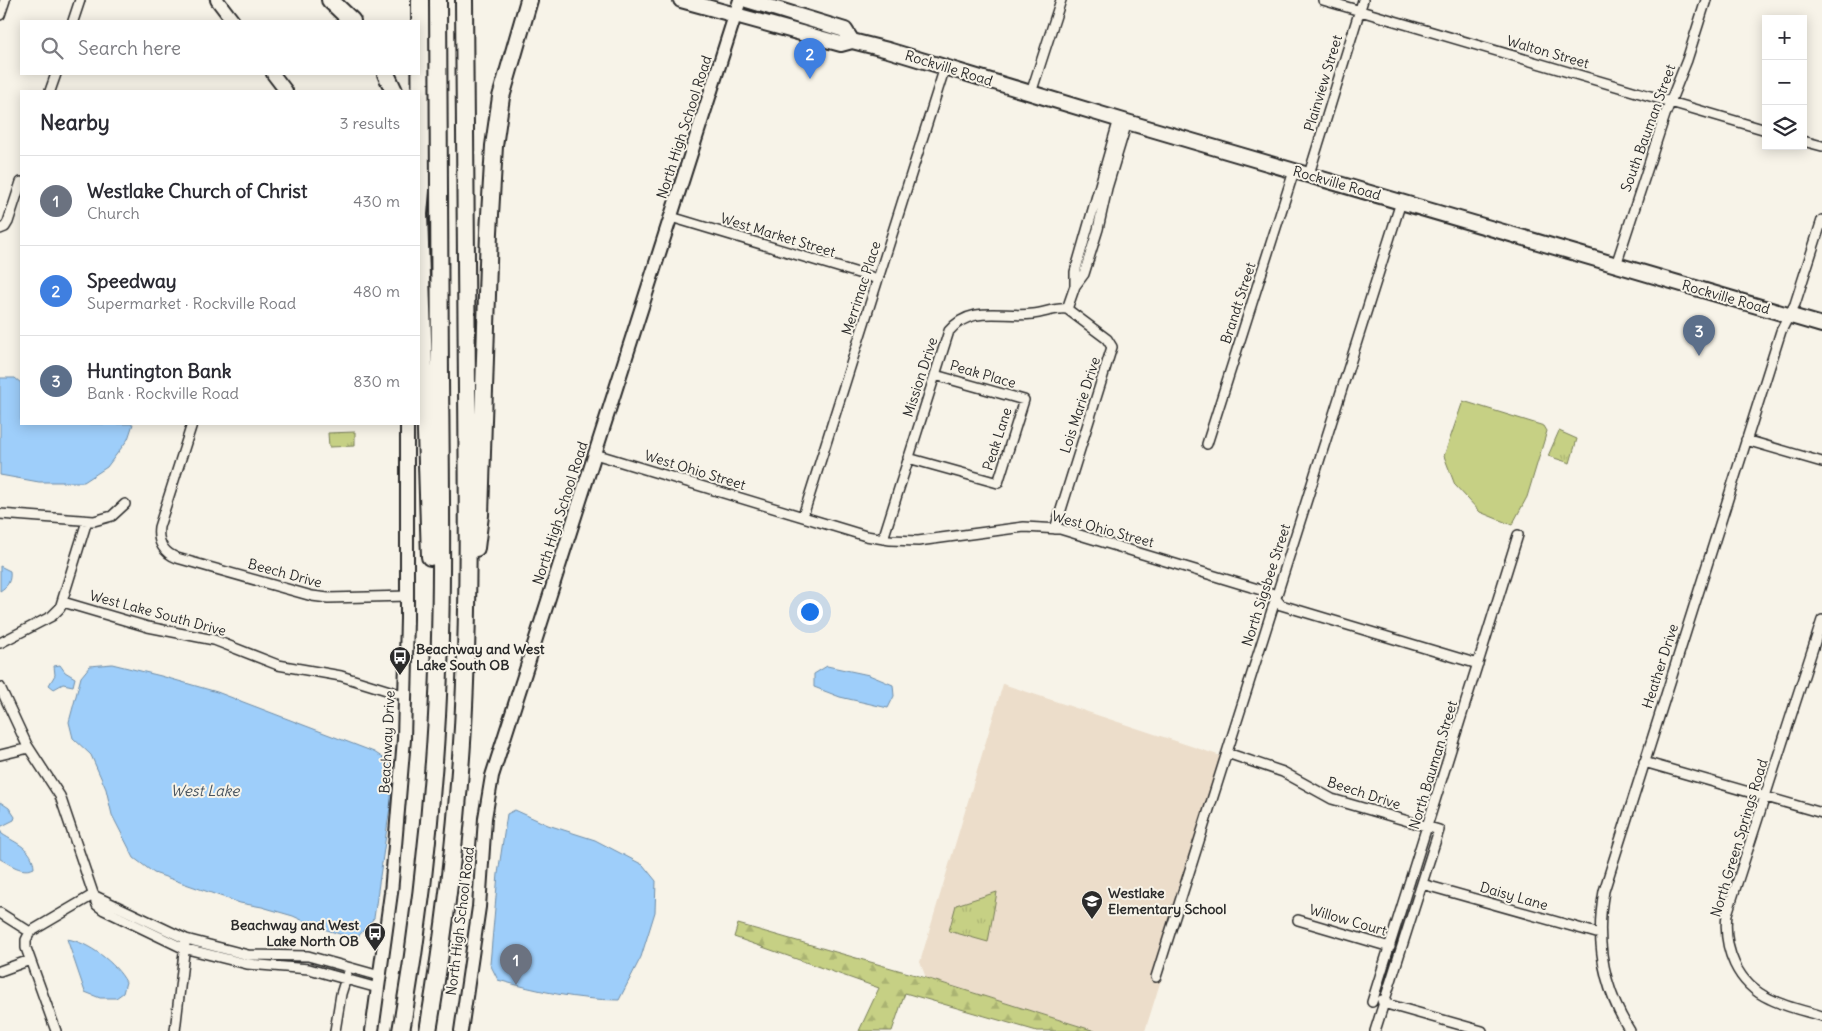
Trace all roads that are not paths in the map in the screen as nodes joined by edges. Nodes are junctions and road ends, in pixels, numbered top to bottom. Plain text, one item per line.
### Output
1 (5, 0) edge
2 (80, 0) edge
3 (217, 0) edge
4 (330, 0) edge
5 (420, 0) edge
6 (438, 0) edge
7 (464, 0) edge
8 (529, 0) edge
9 (681, 0) edge
10 (740, 0) edge
11 (747, 0) edge
12 (1061, 0) edge
13 (1323, 0) edge
14 (1363, 0) edge
15 (1706, 0) edge
16 (1360, 11) junction
17 (736, 14) junction
18 (0, 15) edge
19 (73, 20) edge
20 (233, 20) edge
21 (351, 20) edge
22 (852, 41) junction
23 (945, 67) junction
24 (56, 75) edge
25 (274, 75) edge
26 (386, 75) edge
27 (50, 90) edge
28 (285, 90) edge
29 (394, 90) edge
30 (1031, 93) junction
31 (1671, 102) junction
32 (1123, 121) junction
33 (1762, 129) edge
34 (1807, 142) edge
35 (1822, 146) edge
36 (1294, 170) junction
37 (1308, 174) junction
38 (20, 185) edge
39 (420, 201) edge
40 (1402, 202) junction
41 (671, 218) junction
42 (1822, 220) edge
43 (0, 229) edge
44 (420, 244) edge
45 (1616, 265) junction
46 (878, 279) junction
47 (1067, 309) junction
48 (1789, 315) junction
49 (1822, 325) edge
50 (935, 375) junction
51 (1024, 400) joint
52 (192, 425) edge
53 (408, 425) edge
54 (1746, 440) junction
55 (1207, 444) dead end
56 (595, 454) junction
57 (908, 458) junction
58 (1822, 462) edge
59 (126, 504) dead end
60 (0, 514) edge
61 (803, 516) junction
62 (87, 521) junction
63 (1055, 528) junction
64 (1518, 535) dead end
65 (883, 539) junction
66 (408, 596) junction
67 (1276, 599) junction
68 (63, 602) junction
69 (441, 602) junction
70 (1822, 620) edge
71 (467, 628) junction
72 (0, 643) edge
73 (1478, 664) junction
74 (0, 687) edge
75 (406, 696) junction
76 (29, 748) junction
77 (1227, 753) junction
78 (0, 755) edge
79 (1644, 762) junction
80 (1765, 798) junction
81 (1822, 813) edge
82 (1428, 827) junction
83 (1439, 830) joint
84 (1422, 884) junction
85 (93, 895) junction
86 (0, 913) edge
87 (1298, 920) dead end
88 (30, 932) junction
89 (1600, 934) junction
90 (185, 944) junction
91 (1390, 947) junction
92 (30, 960) junction
93 (349, 968) junction
94 (0, 970) edge
95 (1156, 977) dead end
96 (346, 979) junction
97 (379, 982) junction
98 (1377, 988) junction
99 (1372, 1002) dead end
100 (1383, 1003) junction
101 (1822, 1014) edge
102 (1627, 1030) edge
103 (56, 1031) edge
104 (175, 1031) edge
105 (336, 1031) edge
106 (372, 1031) edge
107 (401, 1031) edge
108 (428, 1031) edge
109 (461, 1031) edge
110 (1374, 1031) edge
111 (1482, 1031) edge

1 - 18 street
2 - 19 street
3 - 20 street
4 - 21 highway
5 - 39 highway
6 - 69 highway
7 - 71 highway
8 - 71 highway
9 - 17 main road, Rockville Road
10 - 17 street, North High School Road
11 - 22 main road, Rockville Road
12 - 30 street
13 - 16 street, Walton Street
14 - 16 street, Plainview Street
15 - 31 street, South Bauman Street
16 - 31 street, Walton Street
16 - 37 street, Plainview Street
17 - 22 main road, Rockville Road
17 - 41 street, North High School Road
22 - 23 main road, Rockville Road
23 - 30 main road, Rockville Road
23 - 46 street, Merrimac Place
24 - 27 street
25 - 28 street
26 - 29 highway
30 - 32 main road, Rockville Road
31 - 33 street, Walton Street
31 - 45 street, South Bauman Street
32 - 36 main road, Rockville Road
32 - 47 street
34 - 35 street
36 - 37 main road, Rockville Road
36 - 55 street, Brandt Street
37 - 40 main road, Rockville Road
38 - 43 street
40 - 45 main road, Rockville Road
40 - 67 street, North Sigsbee Street
41 - 46 street, West Market Street
41 - 56 street, North High School Road
42 - 48 street, Heather Drive
44 - 69 highway
45 - 48 main road, Rockville Road
46 - 61 street, Merrimac Place
47 - 50 street, Mission Drive
47 - 63 street, Lois Marie Drive
48 - 49 main road, Rockville Road
48 - 54 street, Heather Drive
50 - 51 street, Peak Place
50 - 57 street, Mission Drive
51 - 57 street, Peak Lane
52 - 66 street, Beech Drive
53 - 66 street, Beachway Drive
54 - 58 street
54 - 79 street, Heather Drive
56 - 61 street, West Ohio Street
56 - 109 street, North High School Road
57 - 65 street, Mission Drive
59 - 62 street
60 - 62 street
61 - 65 street, West Ohio Street
62 - 68 street
63 - 65 street, West Ohio Street
63 - 67 street, West Ohio Street
64 - 73 street, North Bauman Street
66 - 75 street, Beachway Drive
67 - 73 street, West Ohio Street
67 - 77 street, North Sigsbee Street
68 - 72 street
68 - 75 street, West Lake South Drive
69 - 107 highway
70 - 80 street, North Green Springs Road
71 - 108 highway
73 - 82 street, North Bauman Street
74 - 76 street
75 - 97 street, Beachway Drive
76 - 78 street
76 - 85 street
77 - 82 street, Beech Drive
77 - 95 street, North Sigsbee Street
79 - 80 street
79 - 89 street, Heather Drive
80 - 81 street
80 - 101 street, North Green Springs Road
82 - 83 street, Beech Drive
82 - 91 street, North Bauman Street
83 - 84 street, North Bauman Street
84 - 89 street, Daisy Lane
84 - 100 street, North Bauman Street
85 - 88 street
85 - 90 street
86 - 88 street
87 - 91 street, Willow Court
88 - 92 street
89 - 102 street, Heather Drive
90 - 93 street
90 - 96 street
90 - 104 street
91 - 98 street, North Bauman Street
92 - 94 street
92 - 103 street
93 - 96 street
93 - 97 street
96 - 97 street
96 - 105 street
97 - 106 street, Beachway Drive
98 - 99 street, North Bauman Street
98 - 100 street
100 - 110 street, North Bauman Street
100 - 111 street

